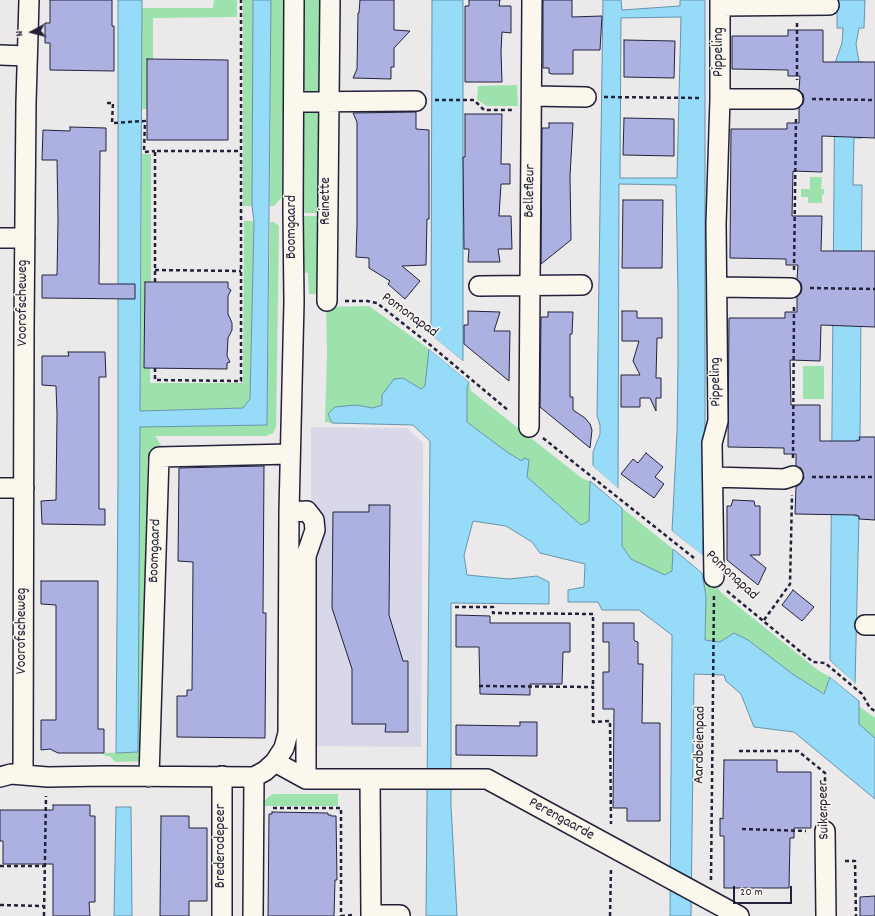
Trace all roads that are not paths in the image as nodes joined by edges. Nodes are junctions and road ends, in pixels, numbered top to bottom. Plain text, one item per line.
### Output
1 (29, 0) edge
2 (294, 0) edge
3 (330, 0) edge
4 (532, 0) edge
5 (720, 3) edge
6 (829, 5) dead end
7 (0, 55) edge
8 (27, 56) junction
9 (595, 97) road end
10 (714, 99) junction
11 (795, 99) road end
12 (424, 101) road end
13 (294, 102) junction
14 (328, 102) junction
15 (532, 103) junction
16 (0, 238) edge
17 (25, 238) junction
18 (582, 285) dead end
19 (479, 286) dead end
20 (530, 286) junction
21 (717, 287) junction
22 (793, 288) road end
23 (327, 301) road end
24 (529, 428) dead end
25 (290, 454) junction
26 (793, 476) road end
27 (713, 477) junction
28 (0, 488) edge
29 (24, 488) junction
30 (289, 512) junction
31 (711, 577) road end
32 (274, 762) junction
33 (23, 774) junction
34 (222, 776) junction
35 (254, 776) junction
36 (0, 777) edge
37 (146, 777) junction
38 (306, 779) junction
39 (370, 779) junction
40 (825, 831) road end
41 (400, 915) dead end
42 (222, 916) edge
43 (253, 916) edge
44 (738, 916) edge
45 (826, 916) edge

1 - 8 street, Voorofscheweg
2 - 13 street, Boomgaard
3 - 14 street, Reinette
4 - 15 street, Bellefleur
5 - 6 street, Pippeling
5 - 10 street, Pippeling
7 - 8 street
8 - 17 street, Voorofscheweg
9 - 15 street
10 - 11 street, Pippeling
10 - 21 street, Pippeling
12 - 14 street
13 - 14 street
13 - 25 street, Boomgaard
14 - 23 street, Reinette
15 - 20 street, Bellefleur
16 - 17 street, Voorofscheweg
17 - 29 street, Voorofscheweg
18 - 20 street
19 - 20 street
20 - 24 street, Bellefleur
21 - 22 street
21 - 27 street, Pippeling
25 - 30 street, Boomgaard
25 - 37 street, Boomgaard
26 - 27 street
27 - 31 street, Pippeling
28 - 29 street
29 - 33 street, Voorofscheweg
30 - 32 street, Boomgaard
30 - 38 street
32 - 35 street, Boomgaard
32 - 38 street, Perengaarde
33 - 36 street
33 - 37 street
34 - 35 street
34 - 37 street
34 - 42 street, Brederodepeer
35 - 43 street, Brederodepeer
38 - 39 street, Perengaarde
39 - 41 street
39 - 44 street, Perengaarde
40 - 45 street, Suikerpeer

